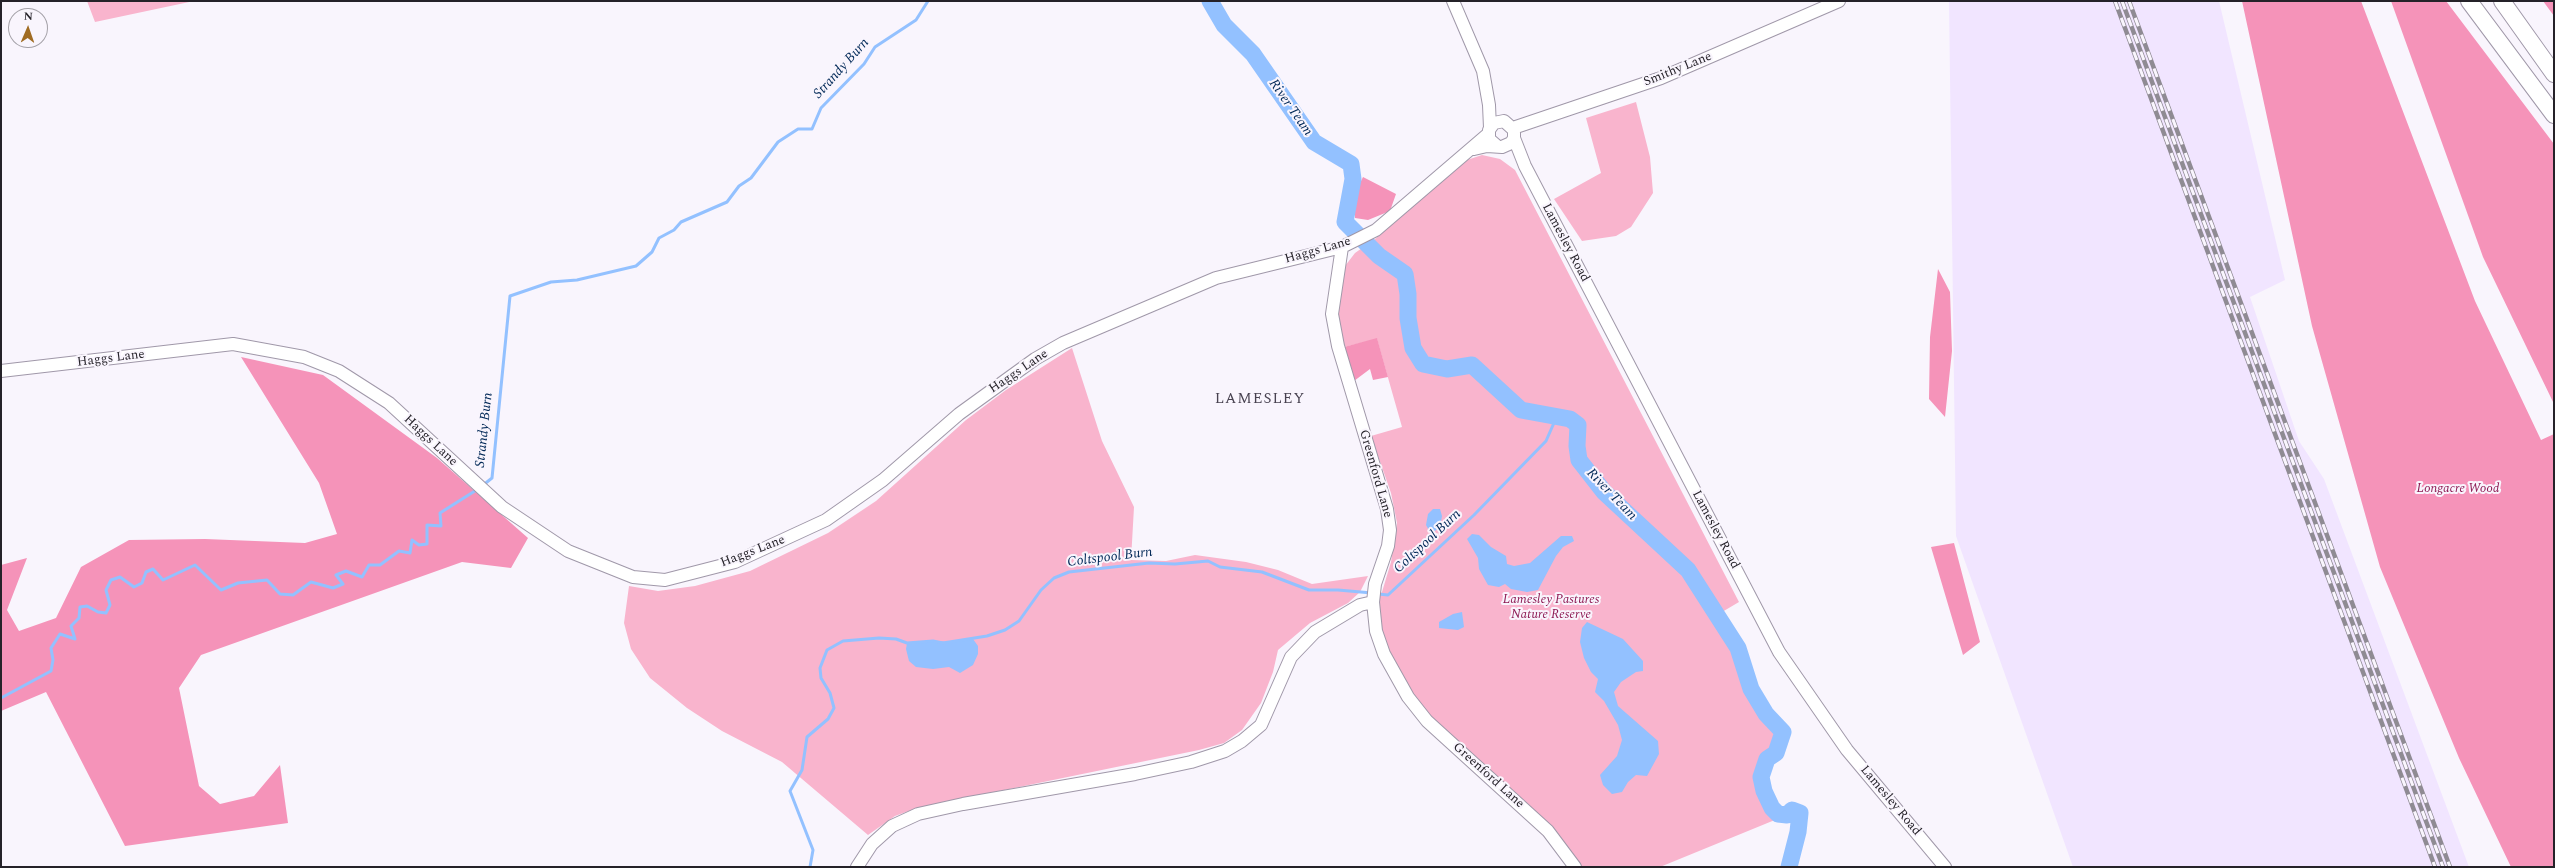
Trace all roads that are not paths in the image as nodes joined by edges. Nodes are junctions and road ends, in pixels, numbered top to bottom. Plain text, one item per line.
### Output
1 (1453, 1) edge
2 (1839, 1) edge
3 (2469, 1) edge
4 (2502, 1) edge
5 (2554, 74) edge
6 (1488, 97) junction
7 (2554, 115) edge
8 (1502, 121) junction
9 (1489, 131) junction
10 (1514, 133) junction
11 (1500, 147) junction
12 (1468, 153) junction
13 (1525, 166) junction
14 (1344, 245) junction
15 (1, 371) edge
16 (1373, 602) junction
17 (857, 867) edge
18 (1574, 867) edge
19 (1945, 867) edge

1 - 6 street
2 - 10 street, Smithy Lane
3 - 7 highway
4 - 5 highway
6 - 8 street
6 - 9 street
8 - 9 street
8 - 10 street
9 - 11 street
9 - 12 street, Haggs Lane
10 - 11 street
10 - 13 street, Lamesley Road
11 - 12 street, Haggs Lane
11 - 13 street, Lamesley Road
12 - 14 street, Haggs Lane
13 - 19 street, Lamesley Road
14 - 15 street, Haggs Lane
14 - 16 street, Greenford Lane
16 - 17 street
16 - 18 street, Greenford Lane

